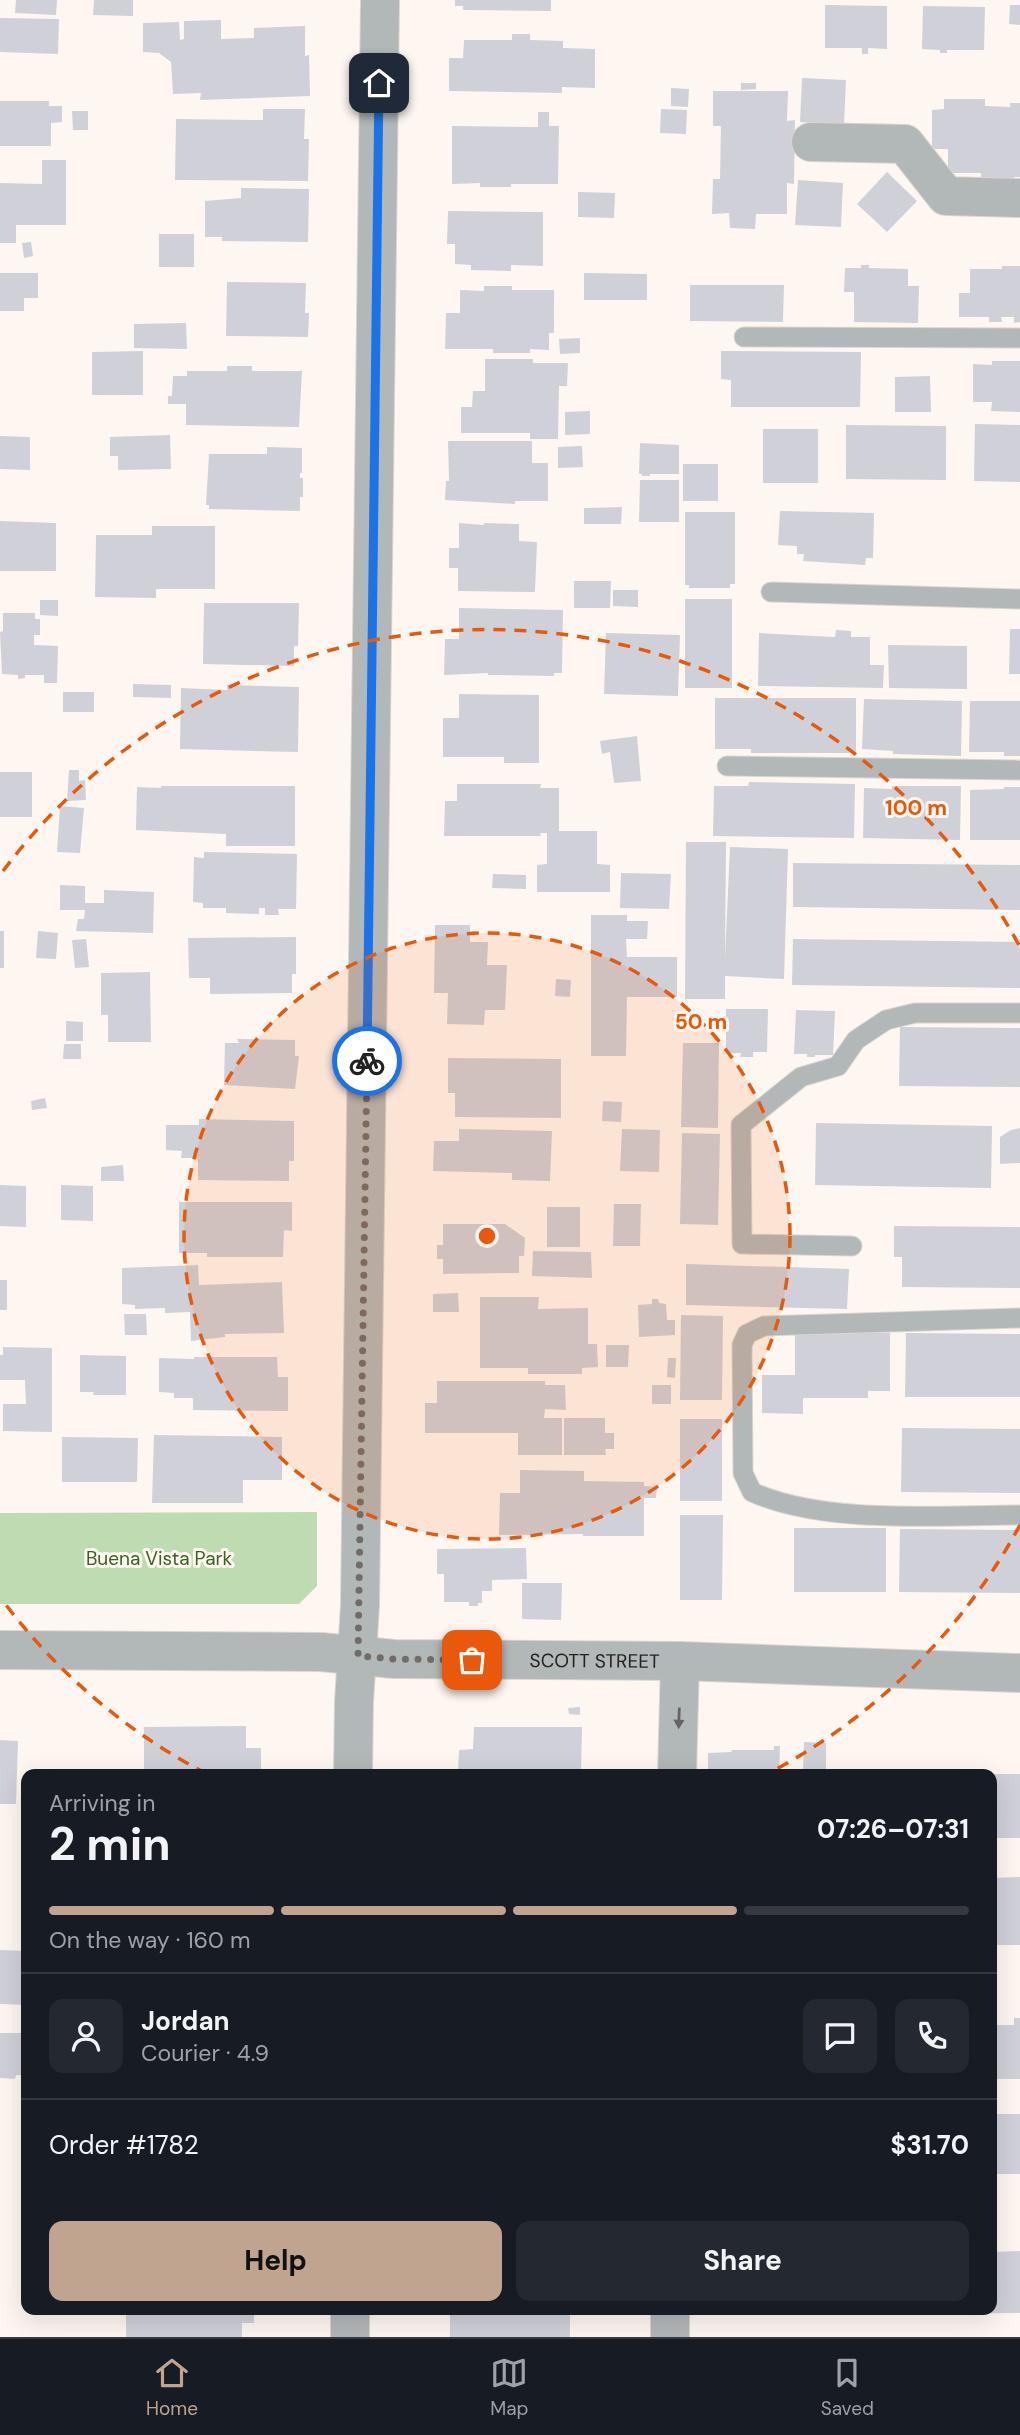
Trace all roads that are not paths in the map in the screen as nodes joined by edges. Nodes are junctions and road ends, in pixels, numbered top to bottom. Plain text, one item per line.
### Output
1 (380, 0) edge
2 (811, 142) dead end
3 (1020, 198) edge
4 (744, 337) dead end
5 (1020, 338) edge
6 (771, 592) dead end
7 (1020, 599) edge
8 (727, 766) dead end
9 (1020, 770) edge
10 (1020, 1013) edge
11 (852, 1246) dead end
12 (1020, 1318) edge
13 (1020, 1516) edge
14 (0, 1650) edge
15 (358, 1656) junction
16 (681, 1661) junction
17 (1020, 1672) edge
18 (354, 1769) edge
19 (677, 1769) edge
20 (351, 2315) edge
21 (670, 2315) edge
22 (350, 2337) edge
23 (670, 2337) edge

1 - 15 street
2 - 3 street
4 - 5 lane
6 - 7 lane
8 - 9 lane
10 - 11 lane
12 - 13 lane
14 - 15 street, SCOTT STREET
15 - 16 street, SCOTT STREET
15 - 18 street
16 - 17 street, SCOTT STREET
16 -> 19 street
20 - 22 street
21 - 23 street

